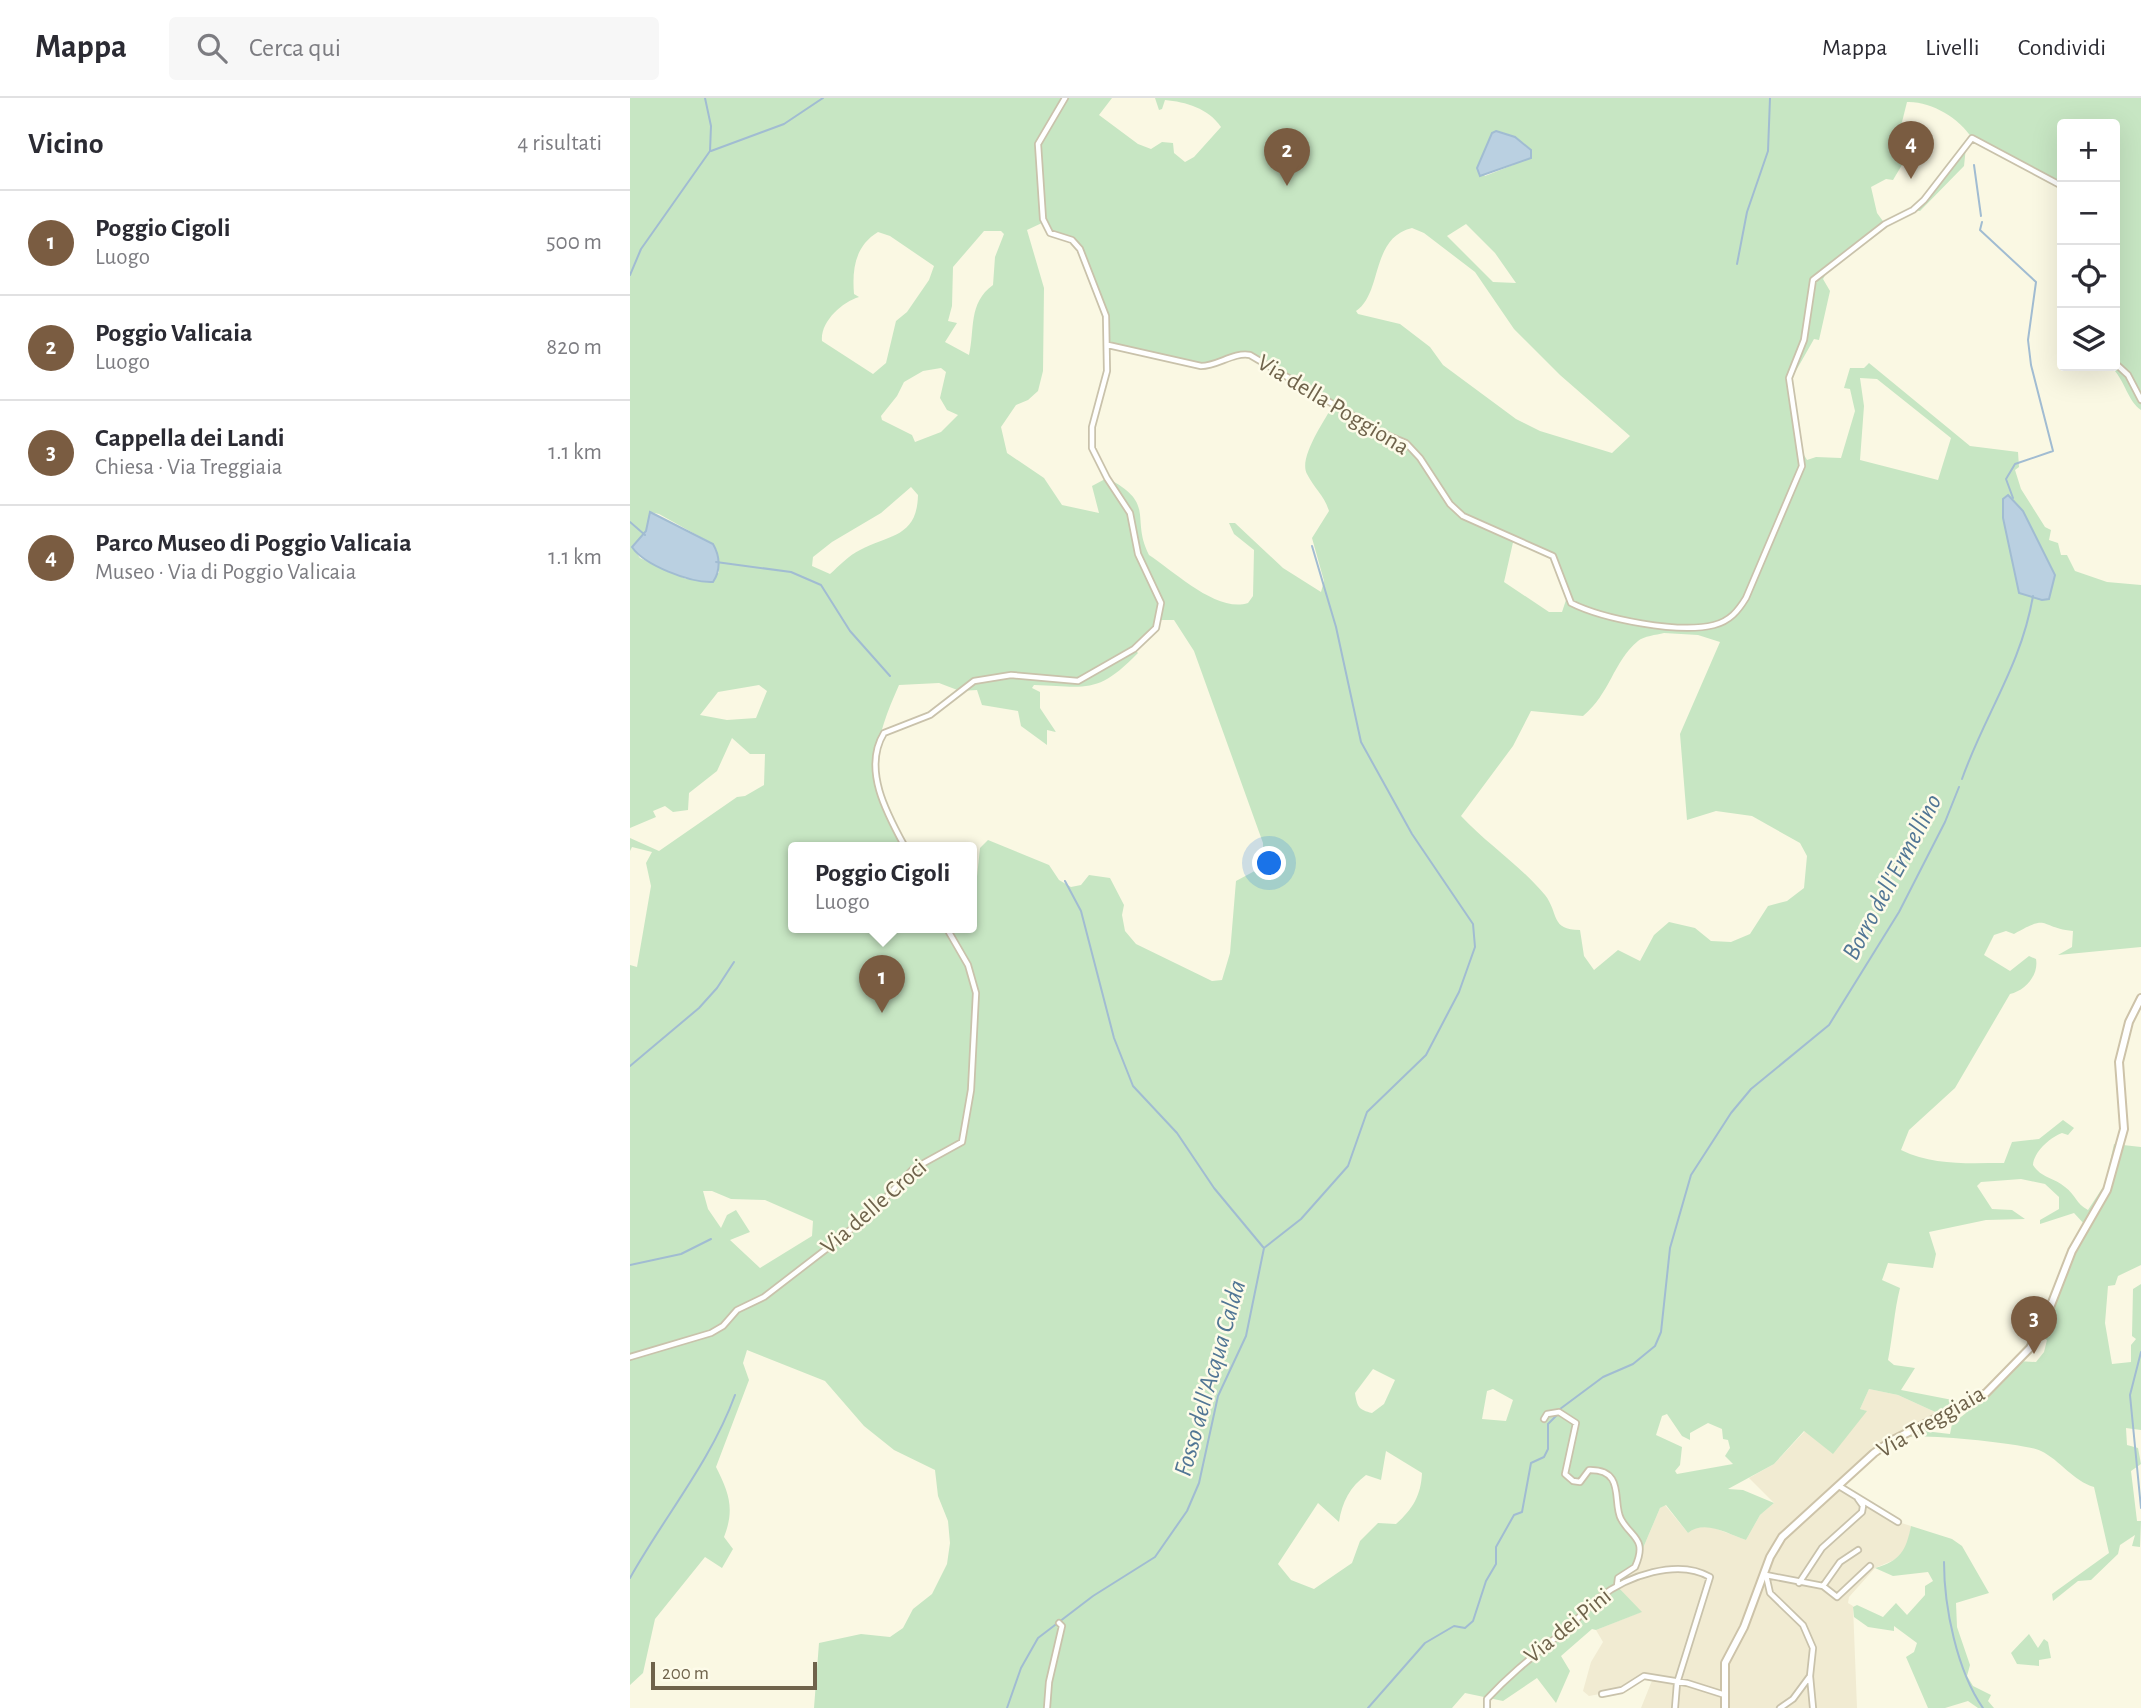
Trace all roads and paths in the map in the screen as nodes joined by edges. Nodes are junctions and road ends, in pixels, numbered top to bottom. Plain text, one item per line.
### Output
1 (1065, 98) edge
2 (2057, 183) edge
3 (1108, 345) junction
4 (2120, 367) edge
5 (2141, 400) edge
6 (903, 842) edge
7 (949, 933) edge
8 (2141, 998) edge
9 (630, 1356) edge
10 (1544, 1419) dead end
11 (1839, 1486) junction
12 (1858, 1499) junction
13 (1898, 1522) dead end
14 (1858, 1550) dead end
15 (1870, 1566) dead end
16 (1766, 1575) junction
17 (1799, 1583) junction
18 (1617, 1586) junction
19 (1823, 1586) junction
20 (1059, 1623) dead end
21 (1810, 1676) junction
22 (1677, 1683) junction
23 (1602, 1694) dead end
24 (1725, 1696) junction
25 (1047, 1708) edge
26 (1487, 1708) edge
27 (1675, 1708) edge
28 (1725, 1708) edge
29 (1780, 1708) edge
30 (1813, 1708) edge

1 - 3 street
2 - 3 street, Via della Poggiona
3 - 6 street
4 - 5 street
7 - 9 street, Via delle Croci
8 - 11 street, Via Treggiaia
10 - 18 street
11 - 12 street
11 - 16 street, Via Treggiaia
12 - 13 street
12 - 17 street
14 - 19 street
15 - 19 street
16 - 17 street
16 - 21 street
16 - 24 street, Via Treggiaia
17 - 19 street
18 - 22 street, Via dei Pini
18 - 26 street, Via dei Pini
20 - 25 street
21 - 29 street
21 - 30 street
22 - 23 street
22 - 24 street
22 - 27 street
24 - 28 street, Via Treggiaia

